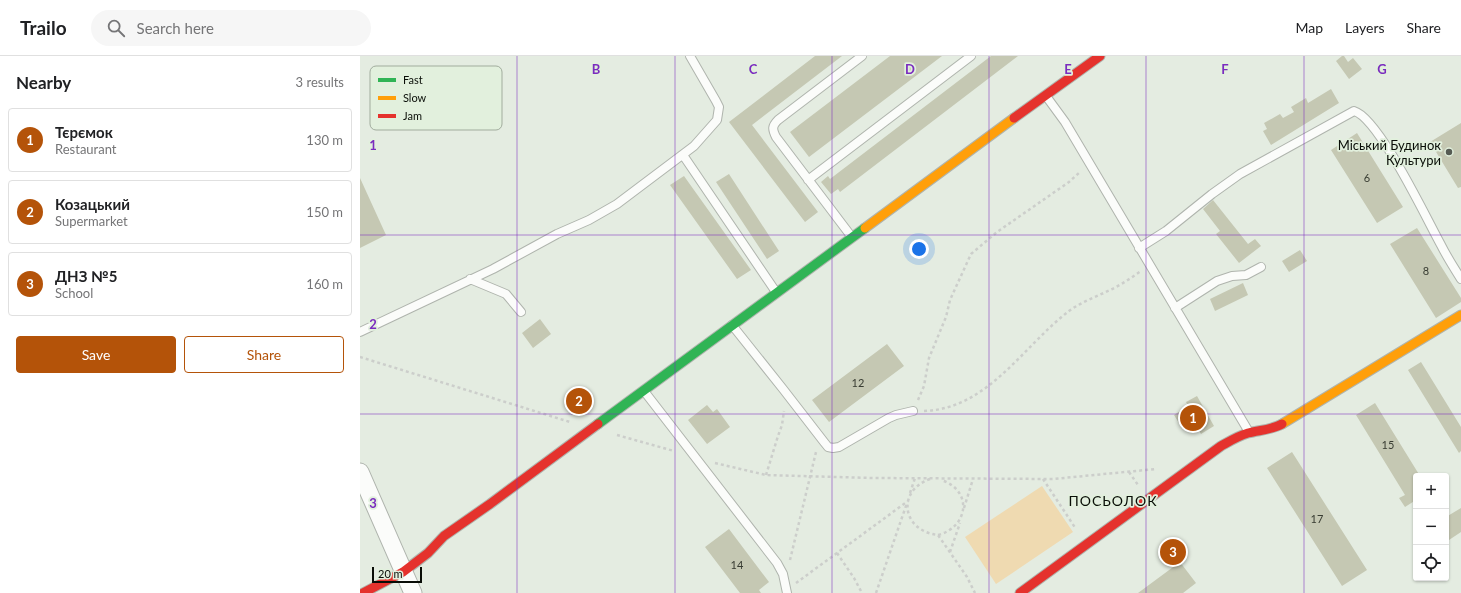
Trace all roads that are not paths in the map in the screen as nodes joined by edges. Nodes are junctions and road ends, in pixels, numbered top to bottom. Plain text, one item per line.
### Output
1 (690, 56) edge
2 (862, 56) edge
3 (971, 56) edge
4 (1100, 56) edge
5 (1046, 95) junction
6 (683, 155) junction
7 (808, 180) junction
8 (852, 237) junction
9 (1139, 248) junction
10 (1261, 267) dead end
11 (470, 279) junction
12 (1461, 279) edge
13 (776, 292) junction
14 (1175, 308) junction
15 (521, 312) dead end
16 (1461, 315) edge
17 (731, 325) junction
18 (360, 332) edge
19 (643, 390) junction
20 (913, 411) road end
21 (1249, 433) junction
22 (360, 472) edge
23 (403, 572) junction
24 (787, 592) edge
25 (364, 593) edge
26 (413, 593) edge
27 (1020, 593) edge

1 - 6 lane
2 - 7 lane
3 - 7 lane
4 - 5 street
5 - 8 street
5 - 9 lane
6 - 11 lane
6 - 13 lane
7 - 8 lane
8 - 13 street
9 - 12 lane
9 - 14 lane
10 - 14 lane
11 - 15 lane
11 - 18 lane
13 - 17 street
14 - 21 lane
16 - 21 street
17 - 19 street
17 - 20 lane
19 - 23 street
19 - 24 lane
21 - 27 street
22 - 23 street
23 - 25 street
23 - 26 street

